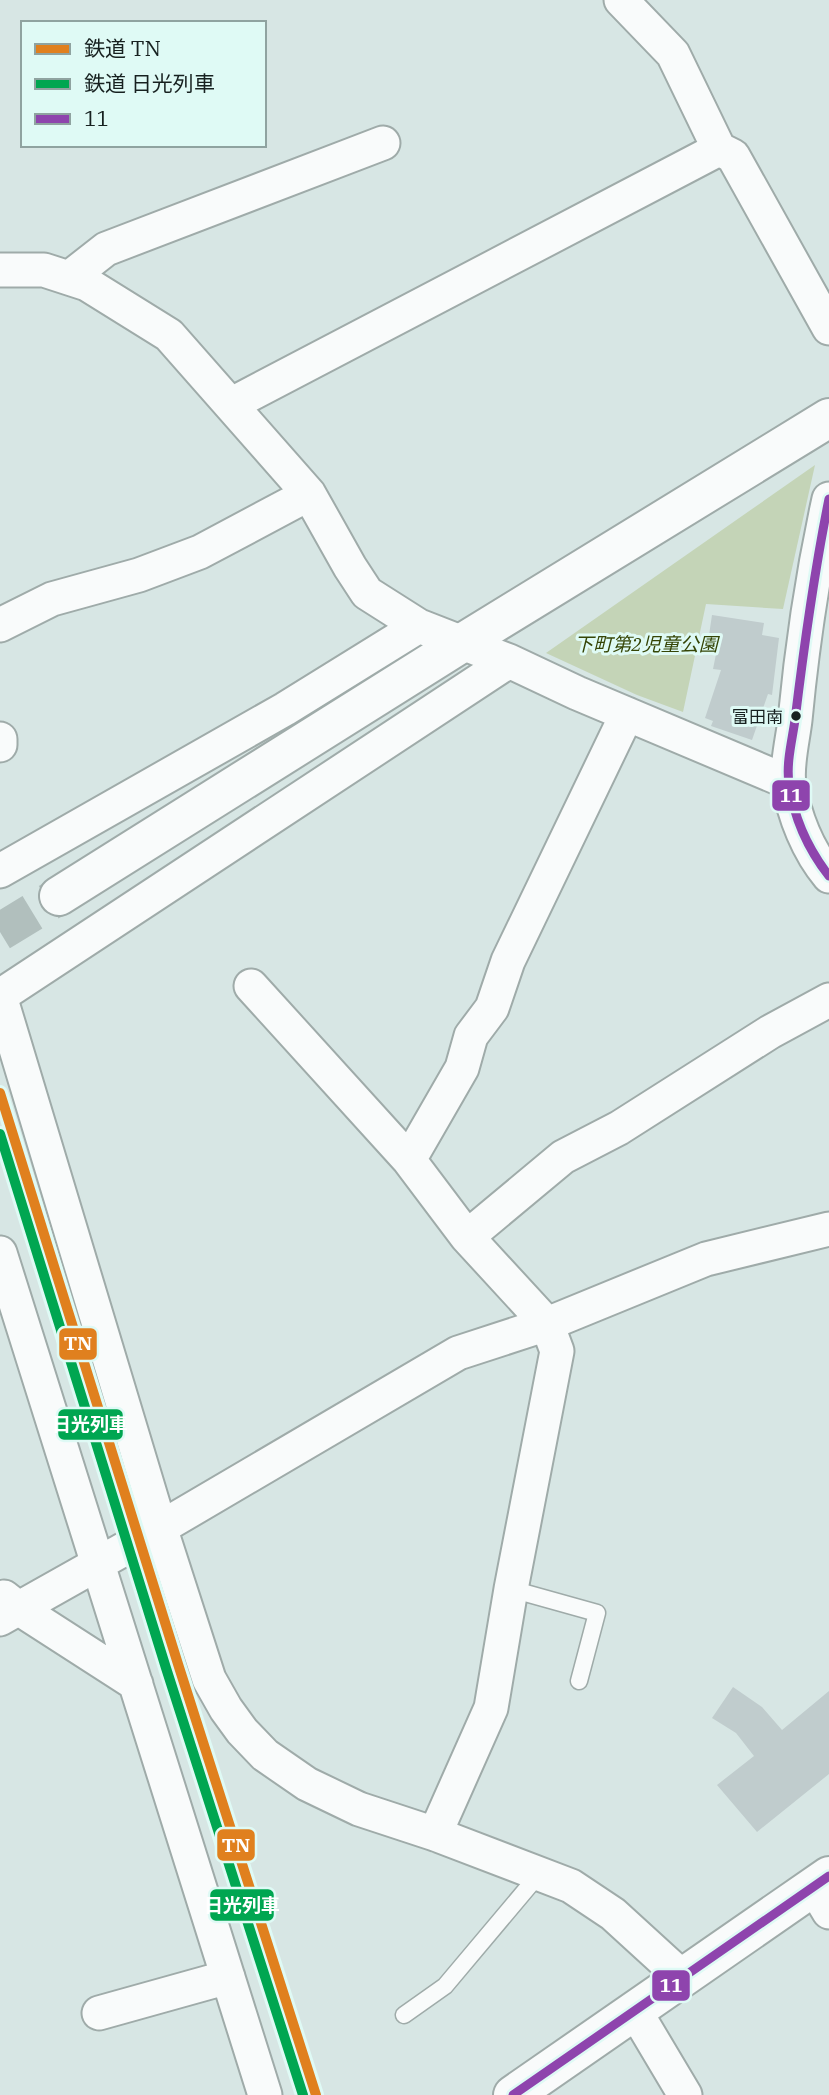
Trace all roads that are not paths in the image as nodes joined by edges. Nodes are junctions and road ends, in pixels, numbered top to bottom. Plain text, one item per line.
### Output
1 (621, 0) edge
2 (383, 143) dead end
3 (719, 149) junction
4 (0, 270) edge
5 (69, 278) junction
6 (829, 328) edge
7 (232, 404) junction
8 (829, 418) edge
9 (309, 494) junction
10 (829, 499) edge
11 (0, 625) edge
12 (419, 626) junction
13 (462, 643) junction
14 (509, 661) junction
15 (627, 714) junction
16 (0, 739) edge
17 (0, 745) edge
18 (788, 782) junction
19 (0, 872) edge
20 (829, 876) edge
21 (59, 896) tunnel mouth
22 (251, 986) dead end
23 (829, 1000) edge
24 (409, 1160) junction
25 (829, 1229) edge
26 (467, 1237) junction
27 (3, 1278) edge
28 (547, 1324) junction
29 (160, 1527) junction
30 (98, 1564) junction
31 (511, 1589) junction
32 (6, 1607) edge
33 (579, 1681) dead end
34 (136, 1684) junction
35 (435, 1834) junction
36 (540, 1873) junction
37 (824, 1892) edge
38 (228, 1977) junction
39 (682, 1977) junction
40 (635, 2011) junction
41 (99, 2013) dead end
42 (404, 2015) dead end
43 (265, 2095) edge
44 (513, 2095) edge
45 (685, 2095) edge

1 - 3 street
2 - 5 street
3 - 6 street
3 - 7 street
4 - 5 street
5 - 7 street
7 - 9 street
8 - 13 street
9 - 11 street
9 - 12 street
10 - 18 street
12 - 13 street
12 - 19 street
13 - 14 street
13 - 21 street
14 - 15 street
14 - 29 street
15 - 18 street
15 - 24 street
16 - 17 street
18 - 20 street
22 - 24 street
23 - 26 street
24 - 26 street
25 - 28 street
26 - 28 street
27 - 30 street
28 - 29 street
28 - 31 street
29 - 30 street
29 - 35 street
30 - 32 street
30 - 34 street
31 - 33 lane
31 - 35 street
32 - 34 street
34 - 38 street
35 - 36 street
36 - 39 street
36 - 42 lane
37 - 39 street
38 - 41 street
38 - 43 street
39 - 40 street
40 - 44 street
40 - 45 street

